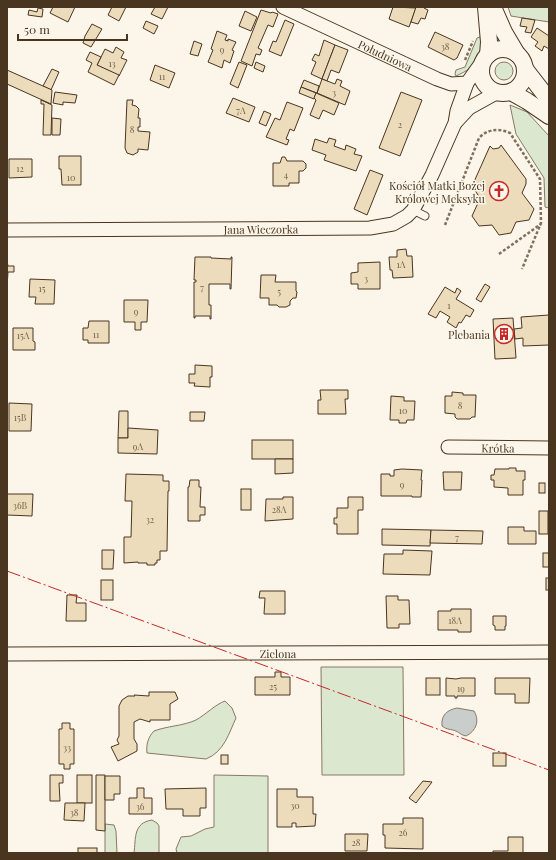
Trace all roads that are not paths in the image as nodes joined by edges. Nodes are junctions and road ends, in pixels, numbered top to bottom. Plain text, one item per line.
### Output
1 (283, 7) edge
2 (486, 7) edge
3 (493, 7) edge
4 (517, 54) junction
5 (485, 58) junction
6 (525, 69) junction
7 (467, 83) junction
8 (503, 92) junction
9 (549, 100) edge
10 (549, 116) edge
11 (454, 123) junction
12 (413, 210) junction
13 (425, 216) dead end
14 (7, 230) edge
15 (448, 447) dead end
16 (549, 448) edge
17 (549, 652) edge
18 (7, 654) edge

1 - 7 street, Południowa
2 - 5 street
3 - 4 street
4 - 5 street
4 - 6 street
5 - 7 street
5 - 8 street
6 - 8 street
6 - 9 street
7 - 11 street, Jana Wieczorka
8 - 10 street
8 - 11 street, Jana Wieczorka
11 - 12 street, Jana Wieczorka
12 - 13 lane
12 - 14 street, Jana Wieczorka
15 - 16 street, Krótka
17 - 18 street, Zielona

